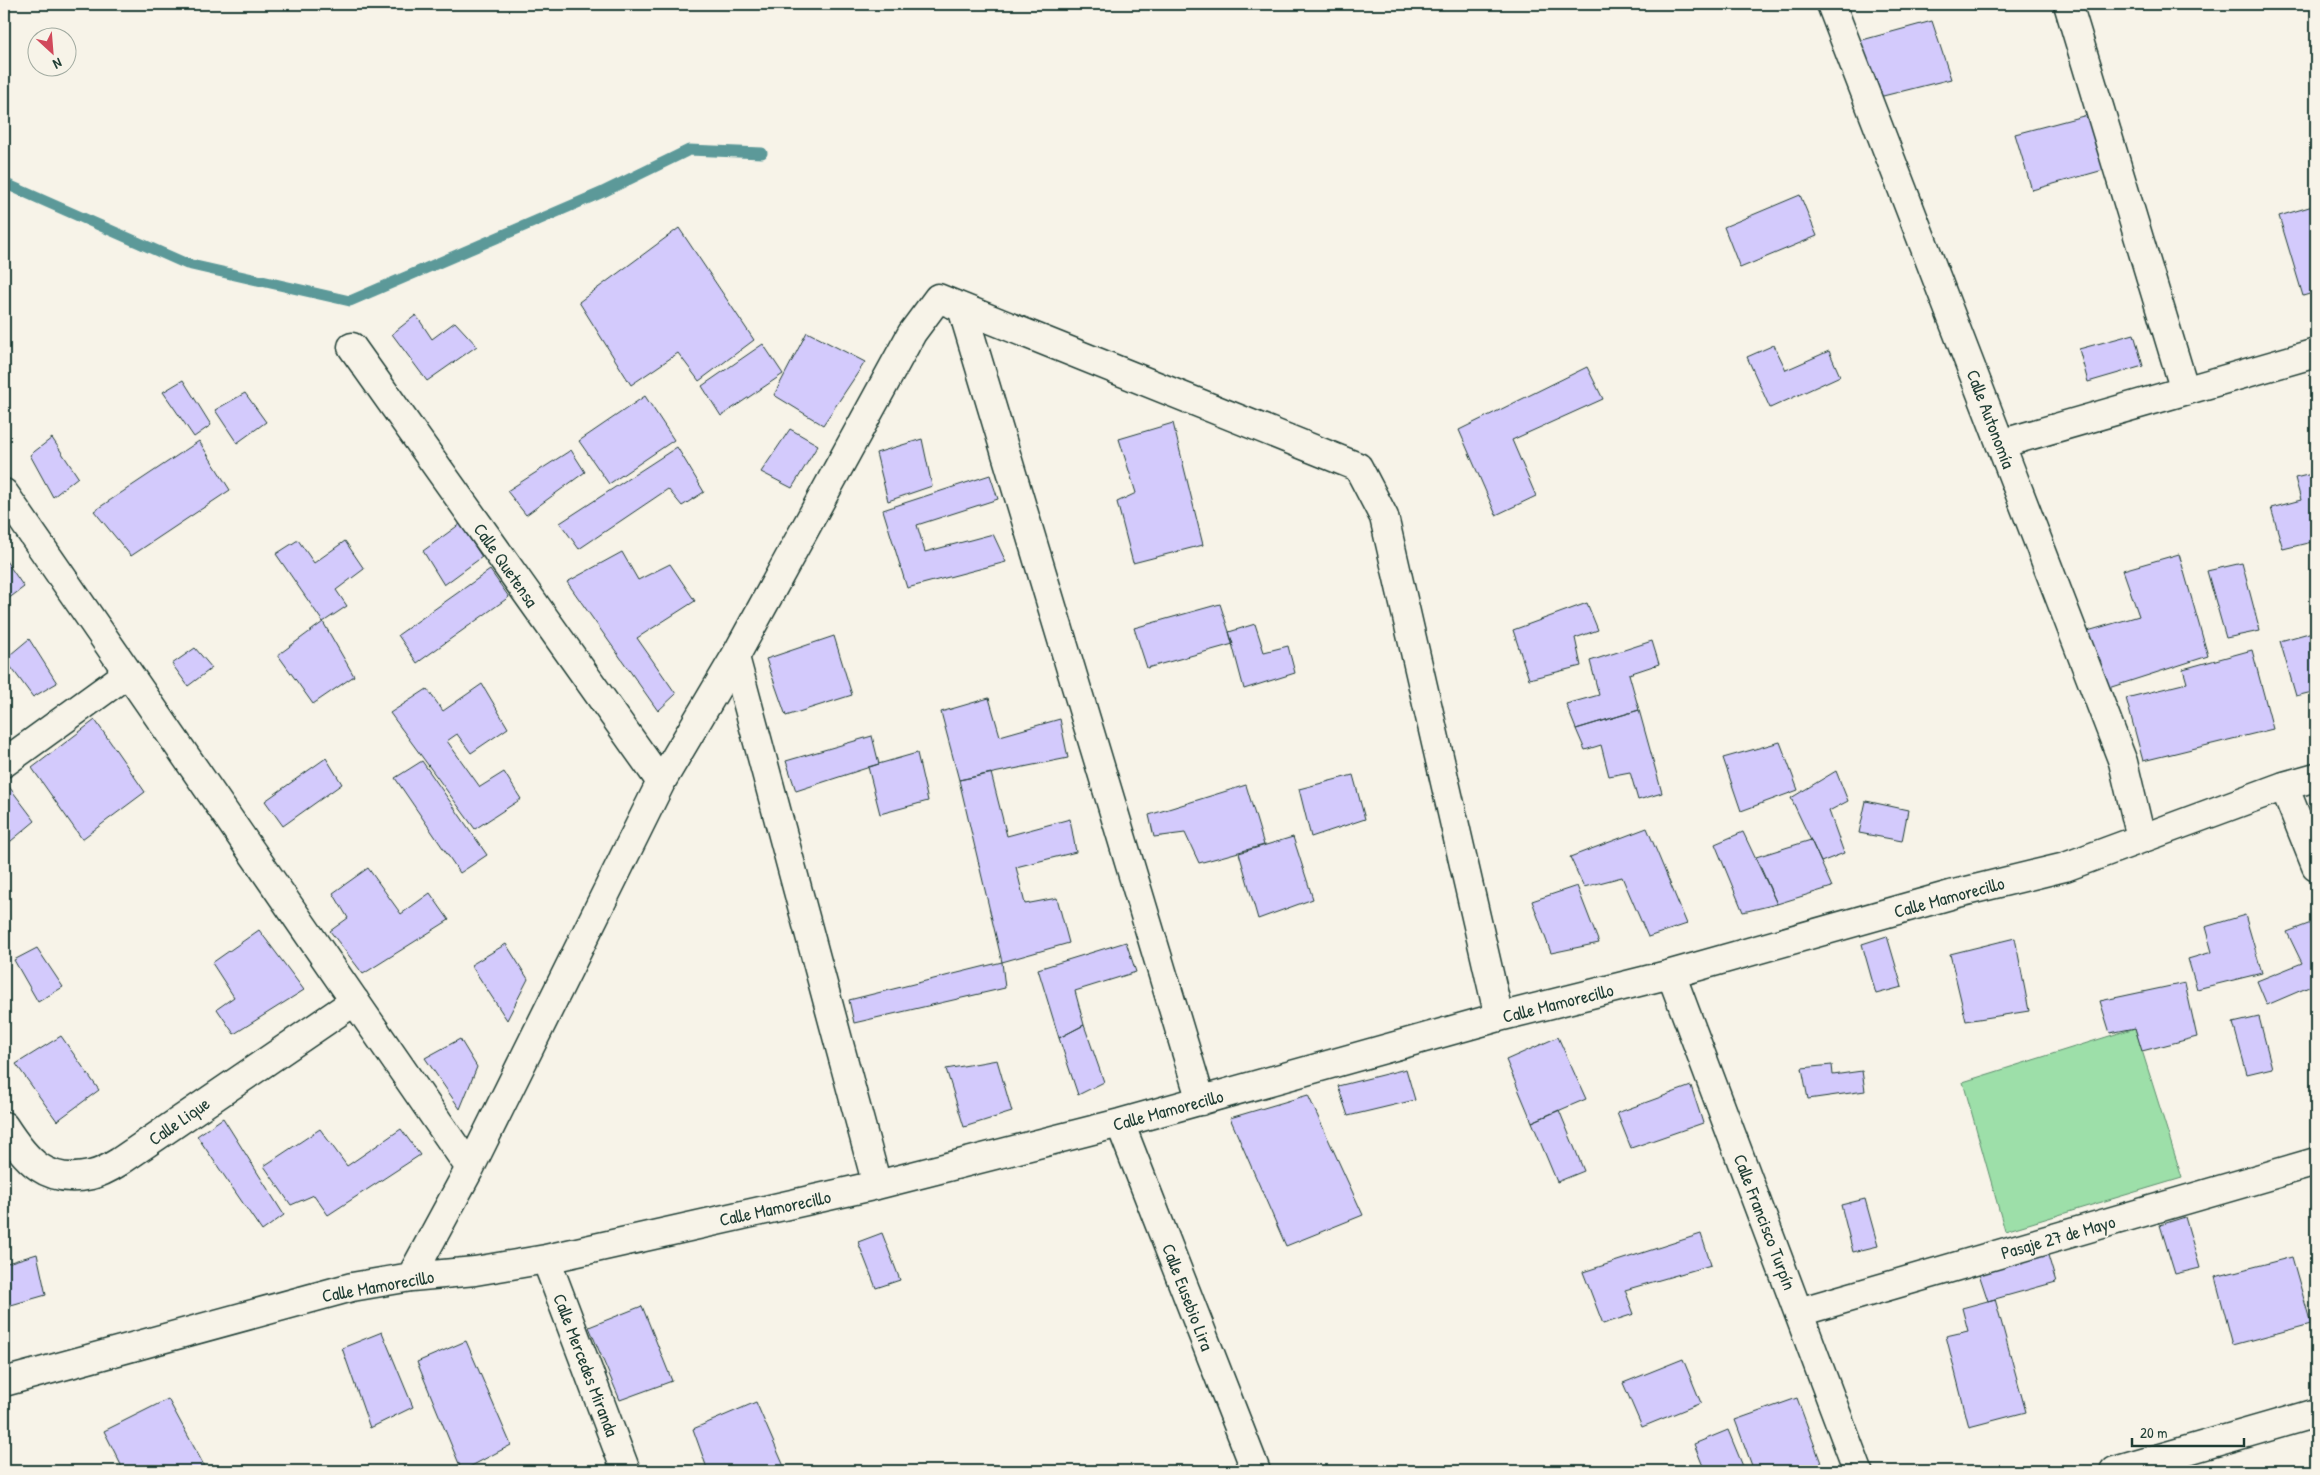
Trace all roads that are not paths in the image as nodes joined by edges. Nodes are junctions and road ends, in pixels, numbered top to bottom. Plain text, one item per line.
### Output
1 (1831, 4) edge
2 (2068, 4) edge
3 (962, 308) junction
4 (352, 347) dead end
5 (2316, 353) edge
6 (2184, 391) junction
7 (2000, 444) junction
8 (4, 493) edge
9 (735, 657) junction
10 (128, 673) junction
11 (4, 763) edge
12 (2316, 776) edge
13 (661, 782) junction
14 (2284, 786) junction
15 (2142, 838) junction
16 (2316, 866) edge
17 (1671, 974) junction
18 (355, 1001) junction
19 (1500, 1017) junction
20 (1201, 1101) junction
21 (1120, 1123) junction
22 (4, 1126) edge
23 (2316, 1162) edge
24 (470, 1168) junction
25 (877, 1185) junction
26 (546, 1258) junction
27 (411, 1277) junction
28 (1799, 1312) junction
29 (4, 1382) edge
30 (2316, 1413) edge
31 (626, 1471) edge
32 (1256, 1471) edge
33 (1858, 1471) edge
34 (2115, 1471) edge

1 - 7 street, Calle Autonomía
2 - 6 street
3 - 9 street
3 - 19 street
3 - 20 street
4 - 13 street, Calle Quetensa
5 - 6 street
6 - 7 street
7 - 15 street, Calle Autonomía
8 - 10 street
9 - 13 street
9 - 25 street
10 - 11 street
10 - 18 street
12 - 14 street, Calle Mamorecillo
13 - 24 street
14 - 15 street, Calle Mamorecillo
14 - 16 street
15 - 17 street, Calle Mamorecillo
17 - 19 street, Calle Mamorecillo
17 - 28 street, Calle Francisco Turpín
18 - 22 street, Calle Lique
18 - 24 street
19 - 20 street, Calle Mamorecillo
20 - 21 street, Calle Mamorecillo
21 - 25 street, Calle Mamorecillo
21 - 32 street, Calle Eusebio Lira
23 - 28 street, Pasaje 27 de Mayo
24 - 27 street
25 - 26 street, Calle Mamorecillo
26 - 27 street, Calle Mamorecillo
26 - 31 street, Calle Mercedes Miranda
27 - 29 street, Calle Mamorecillo
28 - 33 street, Calle Francisco Turpín
30 - 34 street

